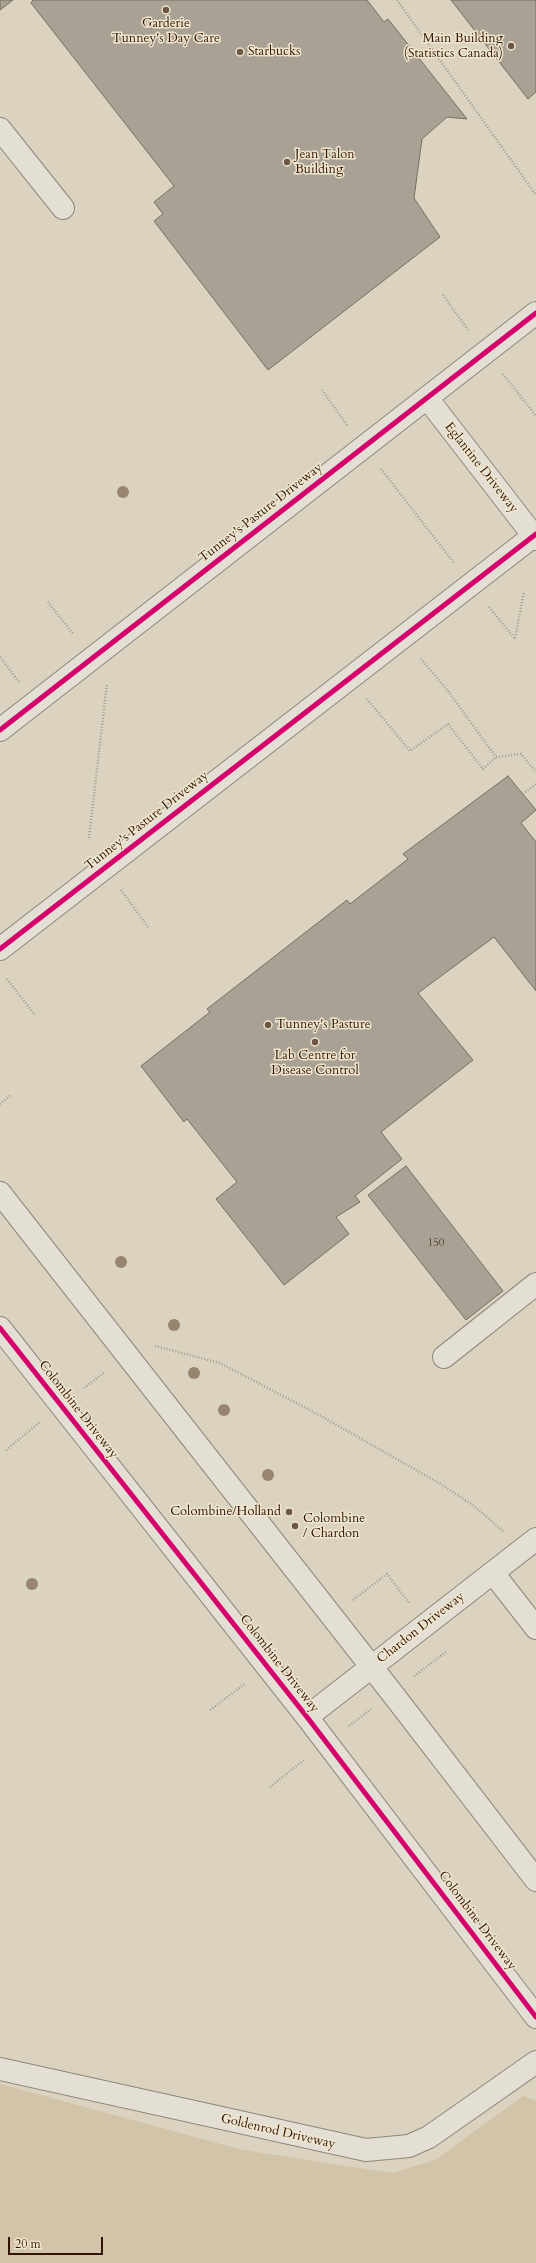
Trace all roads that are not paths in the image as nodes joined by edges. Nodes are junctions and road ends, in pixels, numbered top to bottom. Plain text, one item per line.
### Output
1 (0, 129) edge
2 (63, 208) dead end
3 (536, 313) edge
4 (427, 398) junction
5 (535, 536) edge
6 (0, 730) edge
7 (0, 949) edge
8 (0, 1193) edge
9 (536, 1284) edge
10 (0, 1328) edge
11 (444, 1357) dead end
12 (536, 1539) edge
13 (493, 1573) junction
14 (536, 1628) edge
15 (372, 1667) junction
16 (307, 1717) junction
17 (536, 1880) edge
18 (536, 2017) edge
19 (536, 2062) edge
20 (0, 2069) edge

1 - 2 street
3 - 4 street, Tunney's Pasture Driveway
4 - 5 street, Eglantine Driveway
4 - 6 street, Tunney's Pasture Driveway
5 - 7 street, Tunney's Pasture Driveway
8 - 15 street
9 - 11 street
10 - 16 street, Colombine Driveway
12 - 13 street, Chardon Driveway
13 - 14 street
13 - 15 street, Chardon Driveway
15 - 16 street, Chardon Driveway
15 - 17 street
16 - 18 street, Colombine Driveway
19 - 20 street, Goldenrod Driveway

